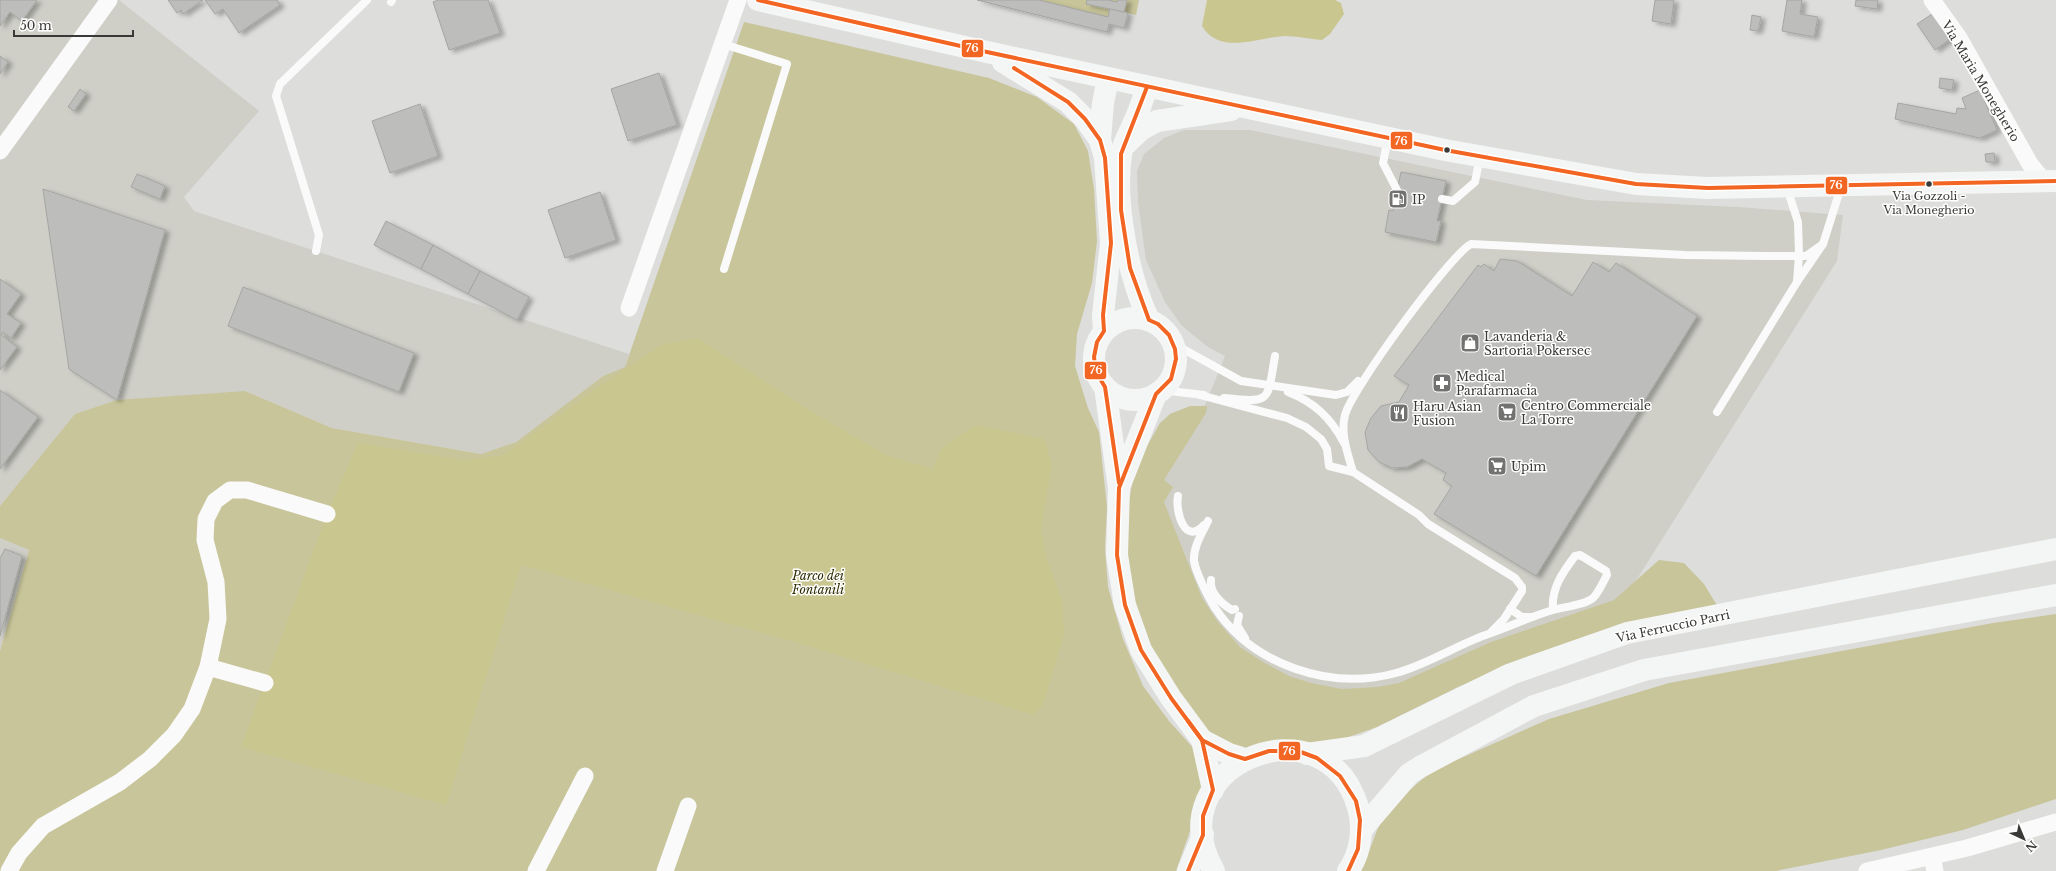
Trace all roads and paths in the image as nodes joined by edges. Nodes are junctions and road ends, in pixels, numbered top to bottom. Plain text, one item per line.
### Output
1 (109, 0) edge
2 (367, 0) edge
3 (738, 0) edge
4 (758, 0) edge
5 (1932, 0) edge
6 (723, 44) junction
7 (987, 52) junction
8 (1108, 79) junction
9 (1147, 87) junction
10 (1248, 108) junction
11 (1389, 138) junction
12 (1100, 140) junction
13 (1124, 146) junction
14 (0, 151) edge
15 (1480, 156) junction
16 (2050, 180) edge
17 (1841, 186) junction
18 (1786, 187) junction
19 (1397, 190) dead end
20 (1442, 199) dead end
21 (1823, 244) junction
22 (316, 251) dead end
23 (1799, 255) junction
24 (724, 269) dead end
25 (1797, 282) junction
26 (629, 308) dead end
27 (1149, 320) junction
28 (1104, 332) junction
29 (1174, 344) junction
30 (1276, 356) dead end
31 (1369, 370) junction
32 (1270, 386) junction
33 (1105, 387) junction
34 (1159, 392) junction
35 (1200, 395) junction
36 (1717, 412) dead end
37 (1345, 446) junction
38 (1353, 472) junction
39 (1119, 488) junction
40 (1178, 496) dead end
41 (327, 514) dead end
42 (2056, 549) edge
43 (1211, 580) dead end
44 (2056, 595) edge
45 (1510, 609) junction
46 (1553, 610) junction
47 (1534, 617) junction
48 (1486, 635) junction
49 (1247, 642) junction
50 (208, 667) junction
51 (265, 683) dead end
52 (1202, 740) junction
53 (1307, 754) junction
54 (1245, 759) junction
55 (585, 776) dead end
56 (1213, 790) junction
57 (688, 806) dead end
58 (2056, 822) edge
59 (1361, 830) junction
60 (1202, 836) junction
61 (1934, 864) edge
62 (9, 871) edge
63 (536, 871) edge
64 (665, 871) edge
65 (1188, 871) edge
66 (1214, 871) edge
67 (1348, 871) edge
68 (1867, 871) edge

1 - 14 street
2 - 22 lane
3 - 6 street
4 - 7 street
5 - 16 street, Via Maria Monegherio
6 - 24 lane
6 - 26 street
7 - 8 street
7 - 12 street
8 - 9 street
8 - 12 street
9 - 10 street
9 - 13 street
10 - 11 street
10 - 13 street
11 - 15 street
11 - 19 lane
12 - 28 street
13 - 27 street
15 - 18 street
15 - 20 lane
16 - 17 street
17 - 18 street
17 - 21 lane
18 - 23 lane
21 - 23 lane
21 - 25 lane
23 - 25 lane
23 - 31 lane
25 - 36 lane
27 - 28 street
27 - 29 street
28 - 33 street
29 - 32 lane
29 - 34 street
30 - 32 lane
31 - 32 lane
31 - 37 lane
32 - 35 lane
32 - 37 lane
33 - 34 street
33 - 39 street
34 - 35 lane
34 - 39 street
35 - 38 lane
37 - 38 lane
38 - 45 lane
39 - 52 street
40 - 49 lane
41 - 50 street
42 - 53 street, Via Ferruccio Parri
43 - 49 lane
44 - 59 street
45 - 47 lane
45 - 48 lane
46 - 46 lane
46 - 47 lane
47 - 48 lane
48 - 49 lane
50 - 51 street
50 - 62 street
52 - 54 street
52 - 56 street
53 - 54 street, Via Ferruccio Parri
53 - 59 street, Via Ferruccio Parri
54 - 56 street, Via Ferruccio Parri
55 - 63 street
56 - 60 street, Via Ferruccio Parri
57 - 64 street
58 - 61 street
59 - 67 street, Via Ferruccio Parri
60 - 65 street, Via Ferruccio Parri
60 - 66 street, Via Ferruccio Parri
61 - 68 street

